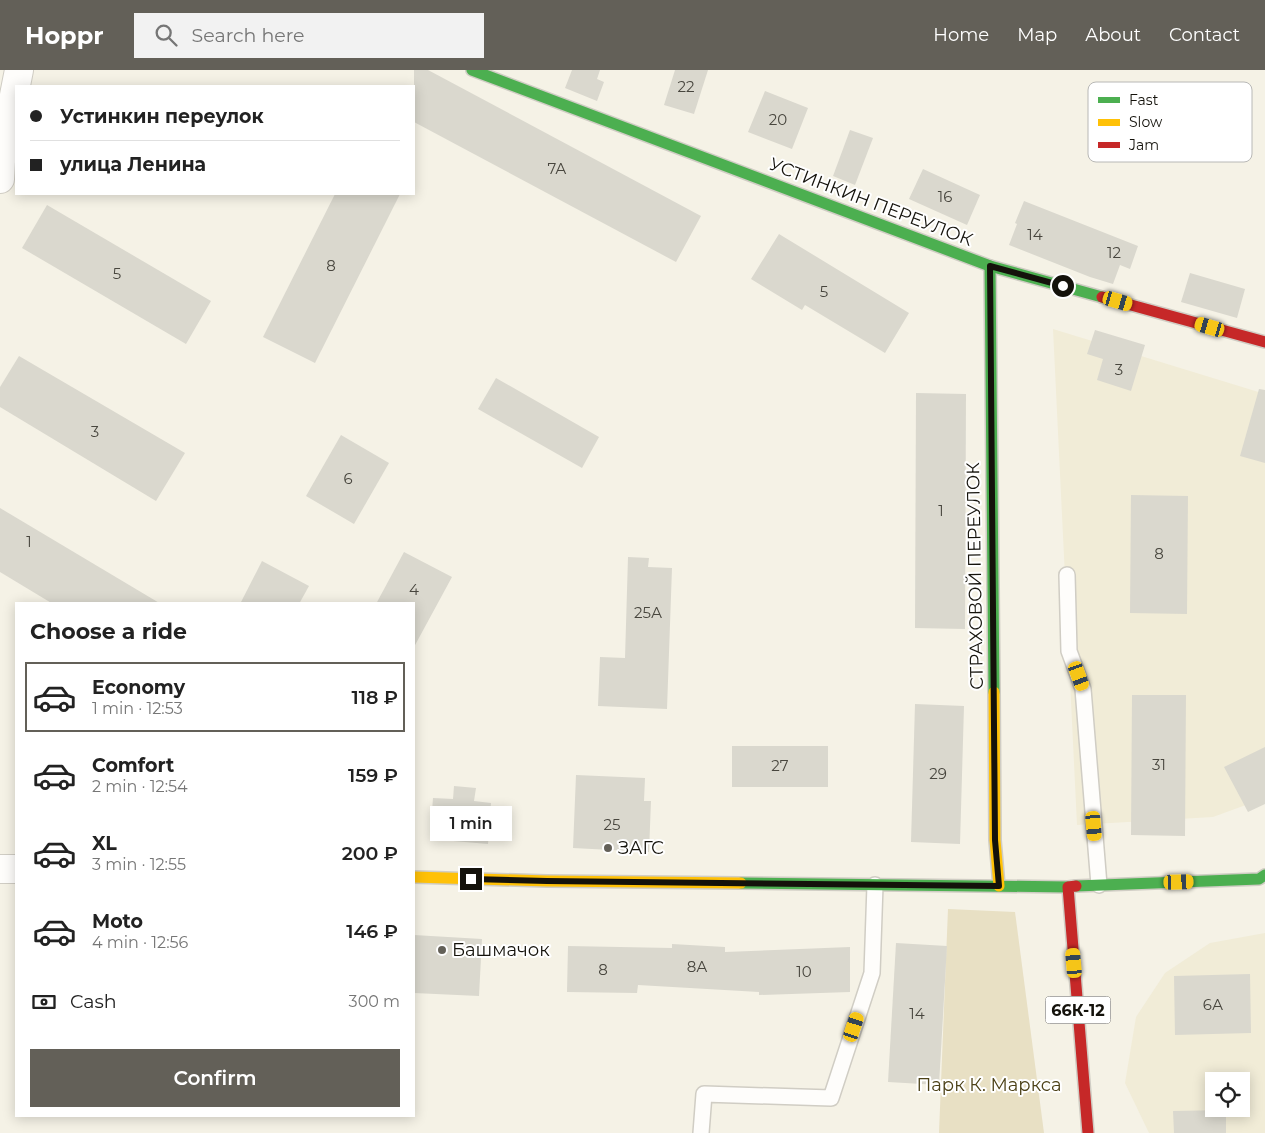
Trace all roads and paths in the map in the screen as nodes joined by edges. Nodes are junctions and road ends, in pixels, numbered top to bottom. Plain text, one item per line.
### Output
1 (19, 70) edge
2 (472, 70) edge
3 (16, 85) edge
4 (15, 90) edge
5 (0, 179) edge
6 (990, 266) junction
7 (1265, 342) edge
8 (1067, 575) dead end
9 (0, 869) edge
10 (15, 869) edge
11 (415, 877) edge
12 (1263, 879) edge
13 (876, 884) junction
14 (1099, 884) junction
15 (999, 886) junction
16 (1068, 887) junction
17 (701, 1133) edge
18 (1088, 1133) edge

1 - 3 street
2 - 6 street, УСТИНКИН ПЕРЕУЛОК
4 - 5 street
6 - 7 street, УСТИНКИН ПЕРЕУЛОК
6 - 15 street, СТРАХОВОЙ ПЕРЕУЛОК
8 - 14 lane
9 - 10 street
11 - 13 street
12 - 14 street
13 - 15 street
13 - 17 lane
14 - 16 street
15 - 16 street
16 - 18 street, 66К-12

